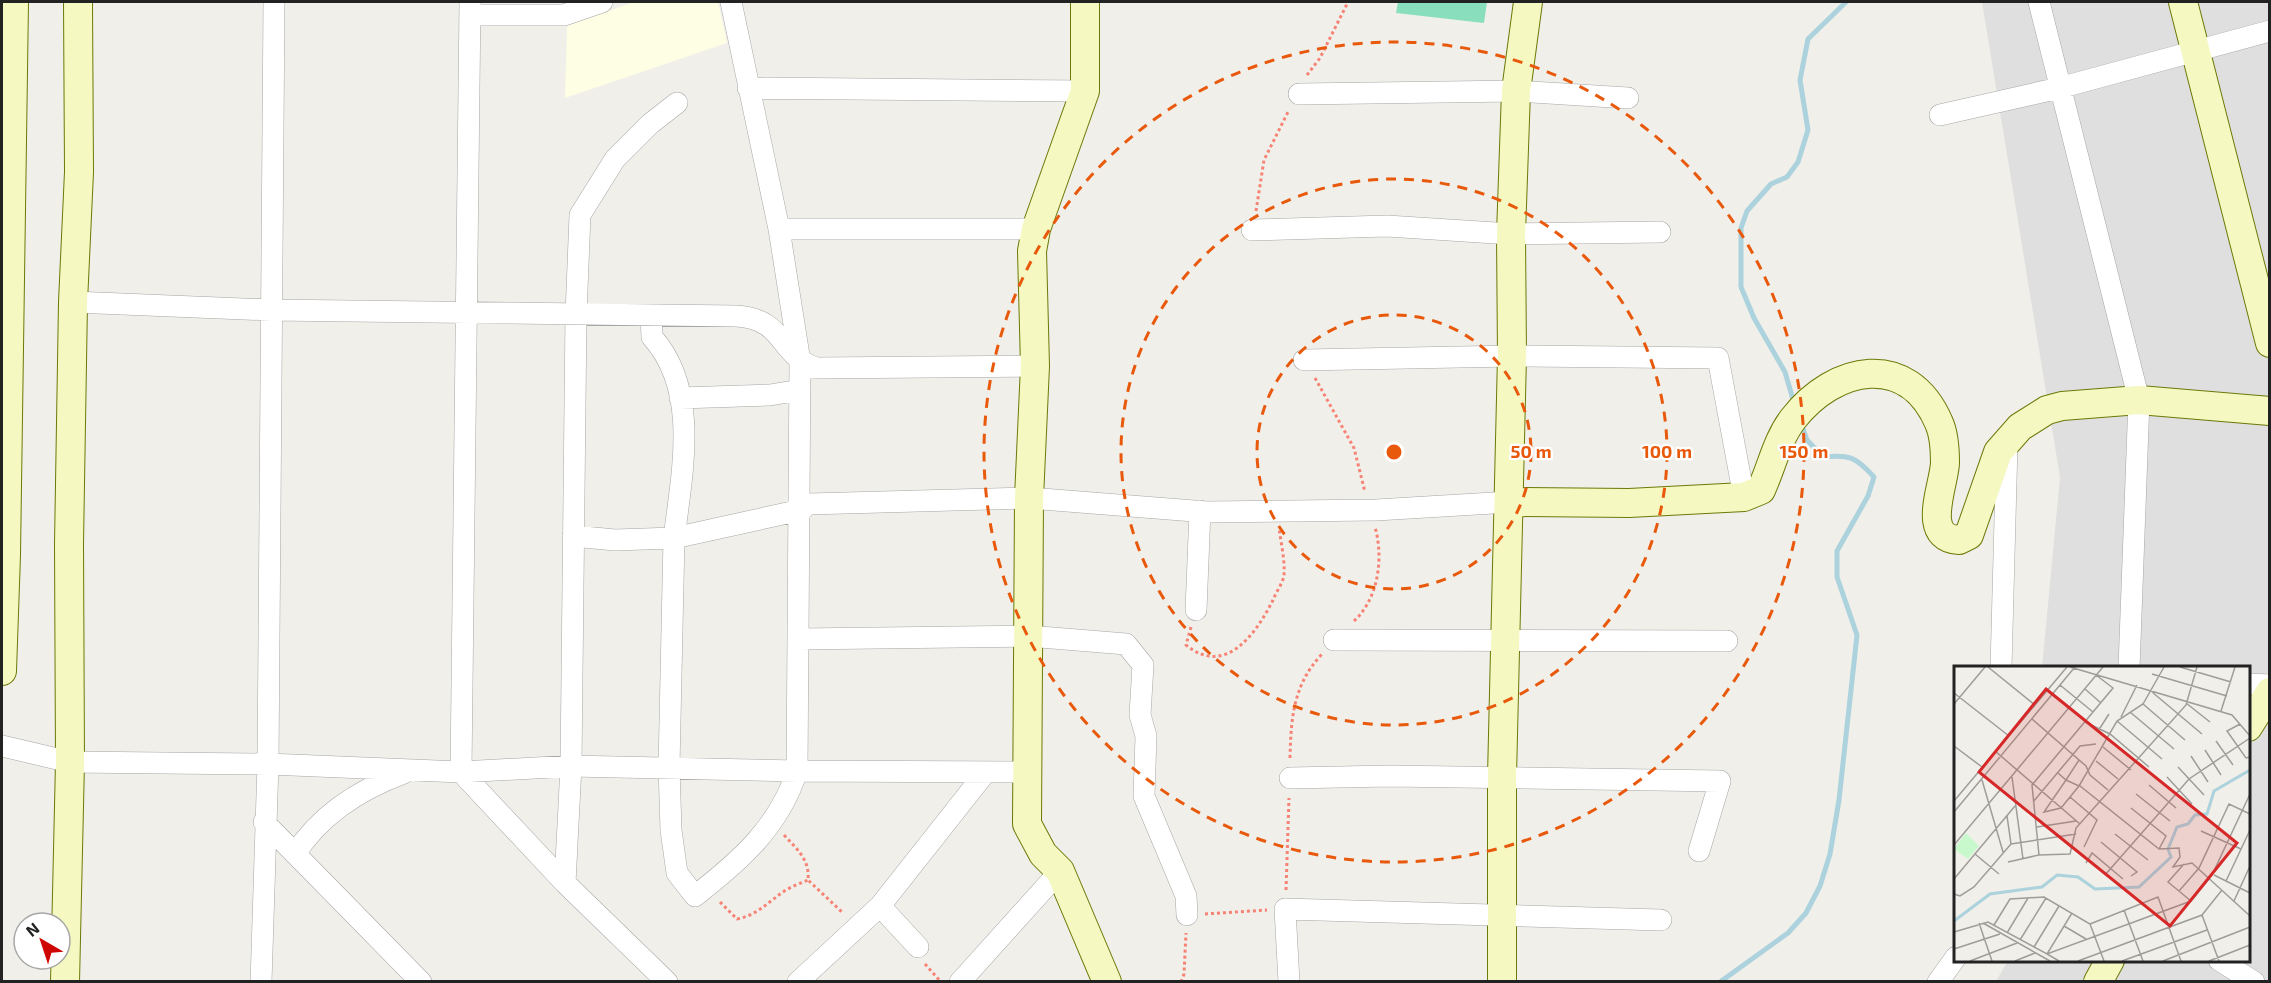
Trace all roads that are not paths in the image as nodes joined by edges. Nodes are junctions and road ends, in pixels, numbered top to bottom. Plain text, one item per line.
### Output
1 (14, 2) edge
2 (78, 2) edge
3 (274, 2) edge
4 (602, 2) edge
5 (731, 2) edge
6 (1085, 2) edge
7 (1528, 2) edge
8 (2039, 2) edge
9 (2183, 2) edge
10 (470, 8) edge
11 (2270, 31) edge
12 (2196, 52) junction
13 (748, 88) junction
14 (2059, 88) junction
15 (1085, 91) junction
16 (1516, 91) junction
17 (1299, 94) dead end
18 (1628, 98) dead end
19 (677, 103) dead end
20 (1940, 115) dead end
21 (6, 178) edge
22 (779, 229) junction
23 (1035, 229) junction
24 (1252, 230) dead end
25 (1660, 232) dead end
26 (1510, 234) junction
27 (73, 302) junction
28 (271, 310) junction
29 (467, 315) junction
30 (576, 315) junction
31 (651, 315) junction
32 (2270, 343) edge
33 (1512, 356) junction
34 (1304, 360) dead end
35 (800, 362) junction
36 (1035, 366) junction
37 (800, 390) junction
38 (680, 398) junction
39 (2139, 400) junction
40 (2270, 411) edge
41 (2007, 440) junction
42 (1744, 497) junction
43 (1029, 498) junction
44 (1510, 502) junction
45 (801, 510) junction
46 (1200, 511) junction
47 (573, 536) junction
48 (674, 538) junction
49 (4, 555) edge
50 (1196, 610) dead end
51 (1028, 636) junction
52 (799, 639) junction
53 (1334, 640) dead end
54 (1506, 641) junction
55 (1727, 641) dead end
56 (2001, 666) edge
57 (2129, 666) edge
58 (2, 671) edge
59 (2250, 684) edge
60 (2270, 685) edge
61 (2270, 692) edge
62 (2250, 724) edge
63 (2, 746) edge
64 (70, 762) junction
65 (268, 764) junction
66 (571, 766) junction
67 (669, 767) junction
68 (411, 770) junction
69 (797, 771) junction
70 (461, 772) junction
71 (985, 772) junction
72 (1028, 772) junction
73 (1502, 777) junction
74 (1290, 778) dead end
75 (264, 822) junction
76 (1700, 851) dead end
77 (295, 854) junction
78 (1060, 872) junction
79 (565, 883) junction
80 (880, 906) junction
81 (1503, 914) junction
82 (1187, 915) road end
83 (1661, 920) dead end
84 (918, 947) dead end
85 (1954, 960) edge
86 (2109, 962) edge
87 (2223, 962) edge
88 (2270, 975) edge
89 (65, 981) edge
90 (261, 981) edge
91 (421, 981) edge
92 (667, 981) edge
93 (798, 981) edge
94 (960, 981) edge
95 (1107, 981) edge
96 (1289, 981) edge
97 (1502, 981) edge
98 (1938, 981) edge
99 (2098, 981) edge
100 (2254, 981) edge
101 (2265, 981) edge

1 - 21 street
2 - 27 street
3 - 28 street
4 - 10 street
5 - 13 street
6 - 15 street
7 - 16 street
8 - 14 street
9 - 12 street
10 - 29 street
11 - 12 street
12 - 14 street
12 - 32 street
13 - 15 street
13 - 22 street
14 - 20 street
14 - 39 street
15 - 23 street
16 - 17 street
16 - 18 street
16 - 26 street
19 - 30 street
21 - 49 street
22 - 23 street
22 - 35 street
23 - 36 street
24 - 26 street
25 - 26 street
26 - 33 street
27 - 28 street
27 - 64 street
28 - 29 street
28 - 65 street
29 - 30 street
29 - 70 street
30 - 31 street
30 - 47 street
31 - 35 street
31 - 38 street
33 - 34 street
33 - 42 street
33 - 44 street
35 - 36 street
35 - 37 street
36 - 43 street
37 - 38 street
37 - 45 street
38 - 48 street
39 - 40 street
39 - 41 street
39 - 57 street
41 - 42 street
41 - 56 street
42 - 44 street
43 - 45 street
43 - 46 street
43 - 51 street
44 - 46 street
44 - 54 street
45 - 48 street
45 - 52 street
46 - 50 street
47 - 48 street
47 - 66 street
48 - 67 street
49 - 58 street
51 - 52 street
51 - 72 street
51 - 82 street
52 - 69 street
53 - 54 street
54 - 55 street
54 - 73 street
59 - 60 street
61 - 62 street
63 - 64 street
64 - 65 street
64 - 89 street
65 - 68 street
65 - 75 street
66 - 67 street
66 - 70 street
66 - 79 street
67 - 69 street
67 - 69 street
68 - 70 street
68 - 77 street
69 - 71 street
70 - 79 street
71 - 72 street
71 - 80 street
72 - 78 street
73 - 74 street
73 - 76 street
73 - 81 street
75 - 77 street
75 - 90 street
77 - 91 street
78 - 94 street
78 - 95 street
79 - 92 street
80 - 84 street
80 - 93 street
81 - 83 street
81 - 96 street
81 - 97 street
85 - 98 street
86 - 99 street
87 - 100 street
88 - 101 street

